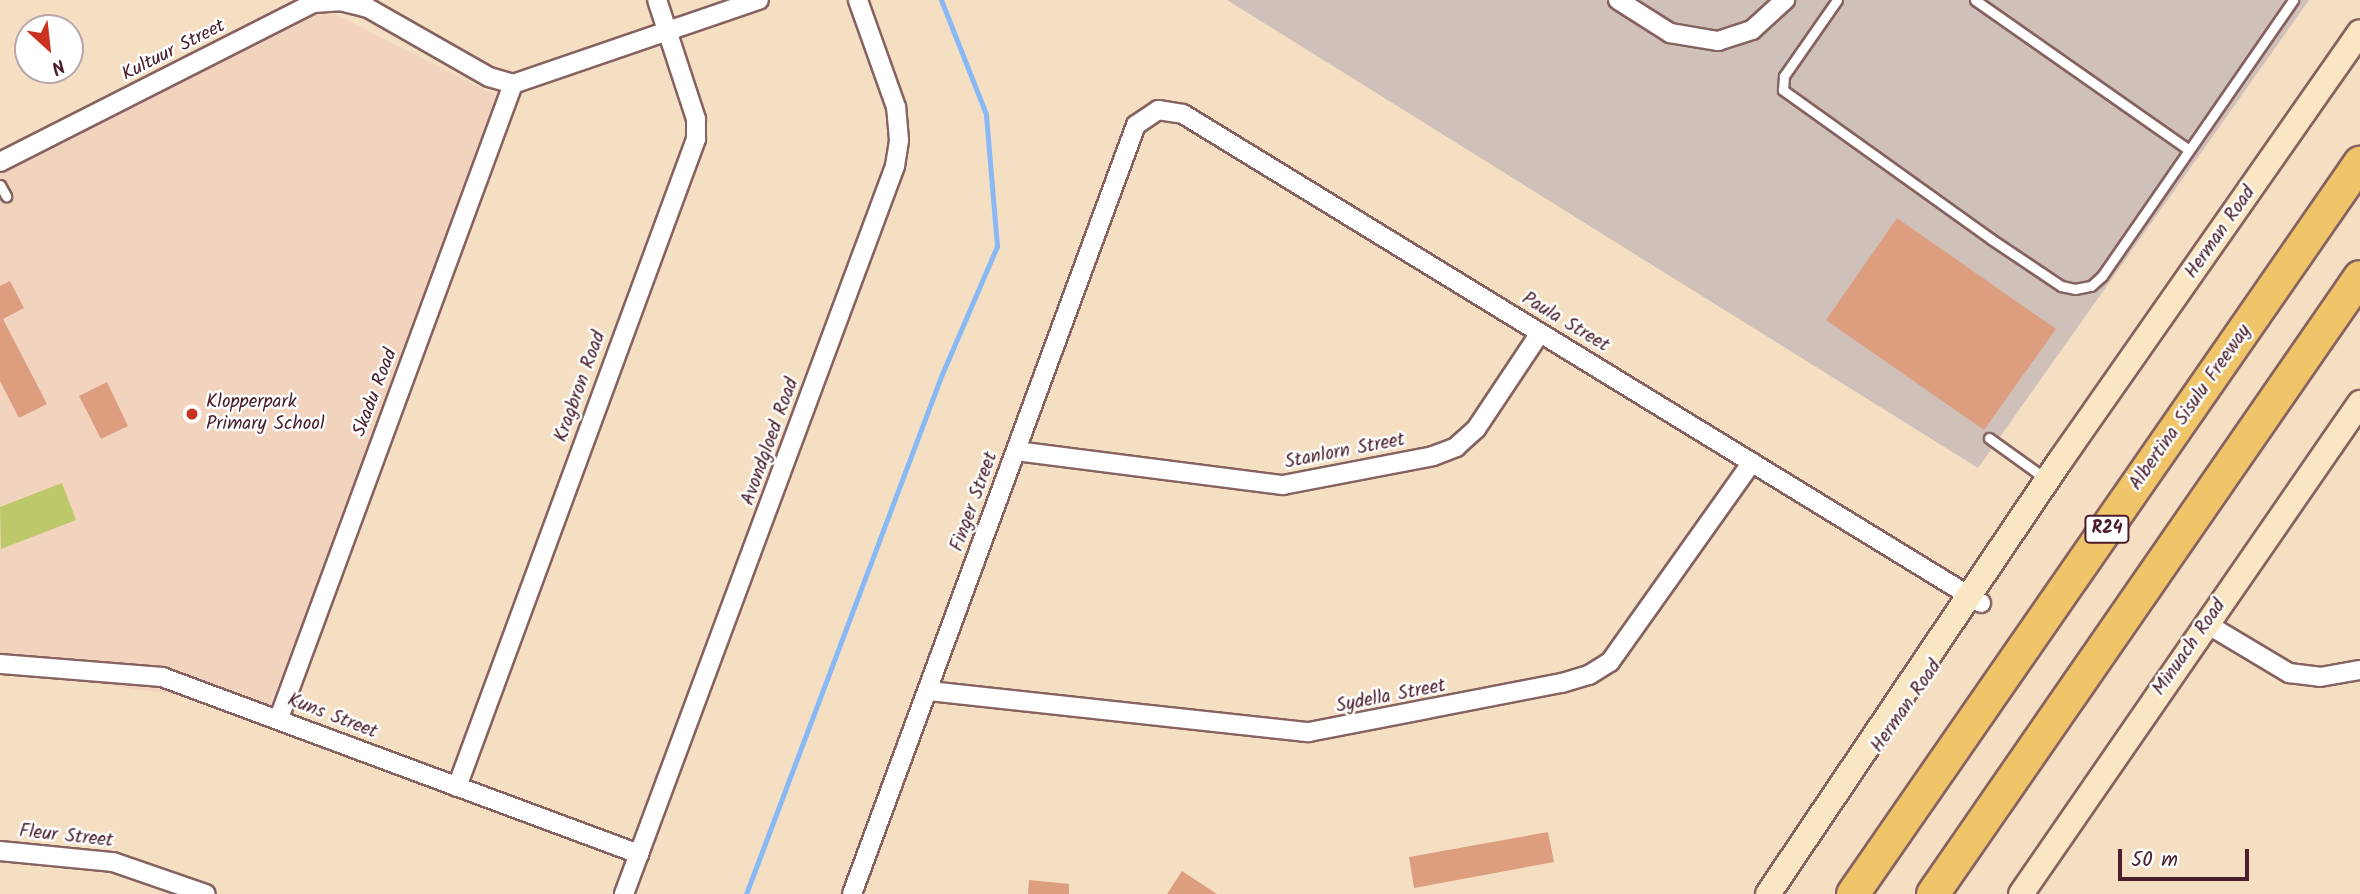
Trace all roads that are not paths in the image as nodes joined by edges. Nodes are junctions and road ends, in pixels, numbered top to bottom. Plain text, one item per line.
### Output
1 (657, 0) edge
2 (759, 0) edge
3 (858, 0) edge
4 (1618, 0) edge
5 (1784, 0) edge
6 (1837, 0) edge
7 (1975, 0) edge
8 (2293, 0) edge
9 (668, 30) junction
10 (2360, 32) edge
11 (513, 84) junction
12 (1136, 125) joint
13 (2189, 150) junction
14 (0, 162) edge
15 (2360, 163) edge
16 (0, 185) edge
17 (6, 196) dead end
18 (2360, 276) edge
19 (1540, 333) junction
20 (2360, 402) edge
21 (2082, 435) junction
22 (1989, 438) dead end
23 (1016, 451) junction
24 (1752, 462) junction
25 (2048, 480) junction
26 (1975, 600) junction
27 (2207, 624) junction
28 (0, 664) edge
29 (2360, 670) edge
30 (929, 691) junction
31 (279, 718) junction
32 (457, 787) junction
33 (0, 851) edge
34 (639, 854) junction
35 (206, 894) edge
36 (624, 894) edge
37 (852, 894) edge
38 (1768, 894) edge
39 (1853, 894) edge
40 (1933, 894) edge
41 (2021, 894) edge

1 - 9 street, Kragbron Road
2 - 9 street
3 - 34 street, Avondgloed Road
4 - 5 street
6 - 13 lane
7 - 13 lane
8 - 13 lane
9 - 11 street
9 - 32 street, Kragbron Road
10 - 21 main road, Herman Road
11 - 14 street, Kultuur Street
11 - 31 street, Skadu Road
12 - 19 street, Paula Street
12 - 23 street, Finger Street
15 - 39 highway, Albertina Sisulu Freeway / R24
16 - 17 lane
18 - 40 highway
19 - 23 street, Stanlorn Street
19 - 24 street, Paula Street
20 - 27 main road, Minuach Road
21 - 25 main road, Herman Road
21 - 26 main road, Herman Road
22 - 25 lane
23 - 30 street, Finger Street
24 - 26 street, Paula Street
24 - 30 street, Sydella Street
25 - 26 main road, Herman Road
26 - 38 main road, Herman Road
27 - 29 street
27 - 41 main road, Minuach Road
28 - 31 street, Kuns Street
30 - 37 street, Finger Street
31 - 32 street, Kuns Street
32 - 34 street, Kuns Street
33 - 35 street, Fleur Street
34 - 36 street, Avondgloed Road

